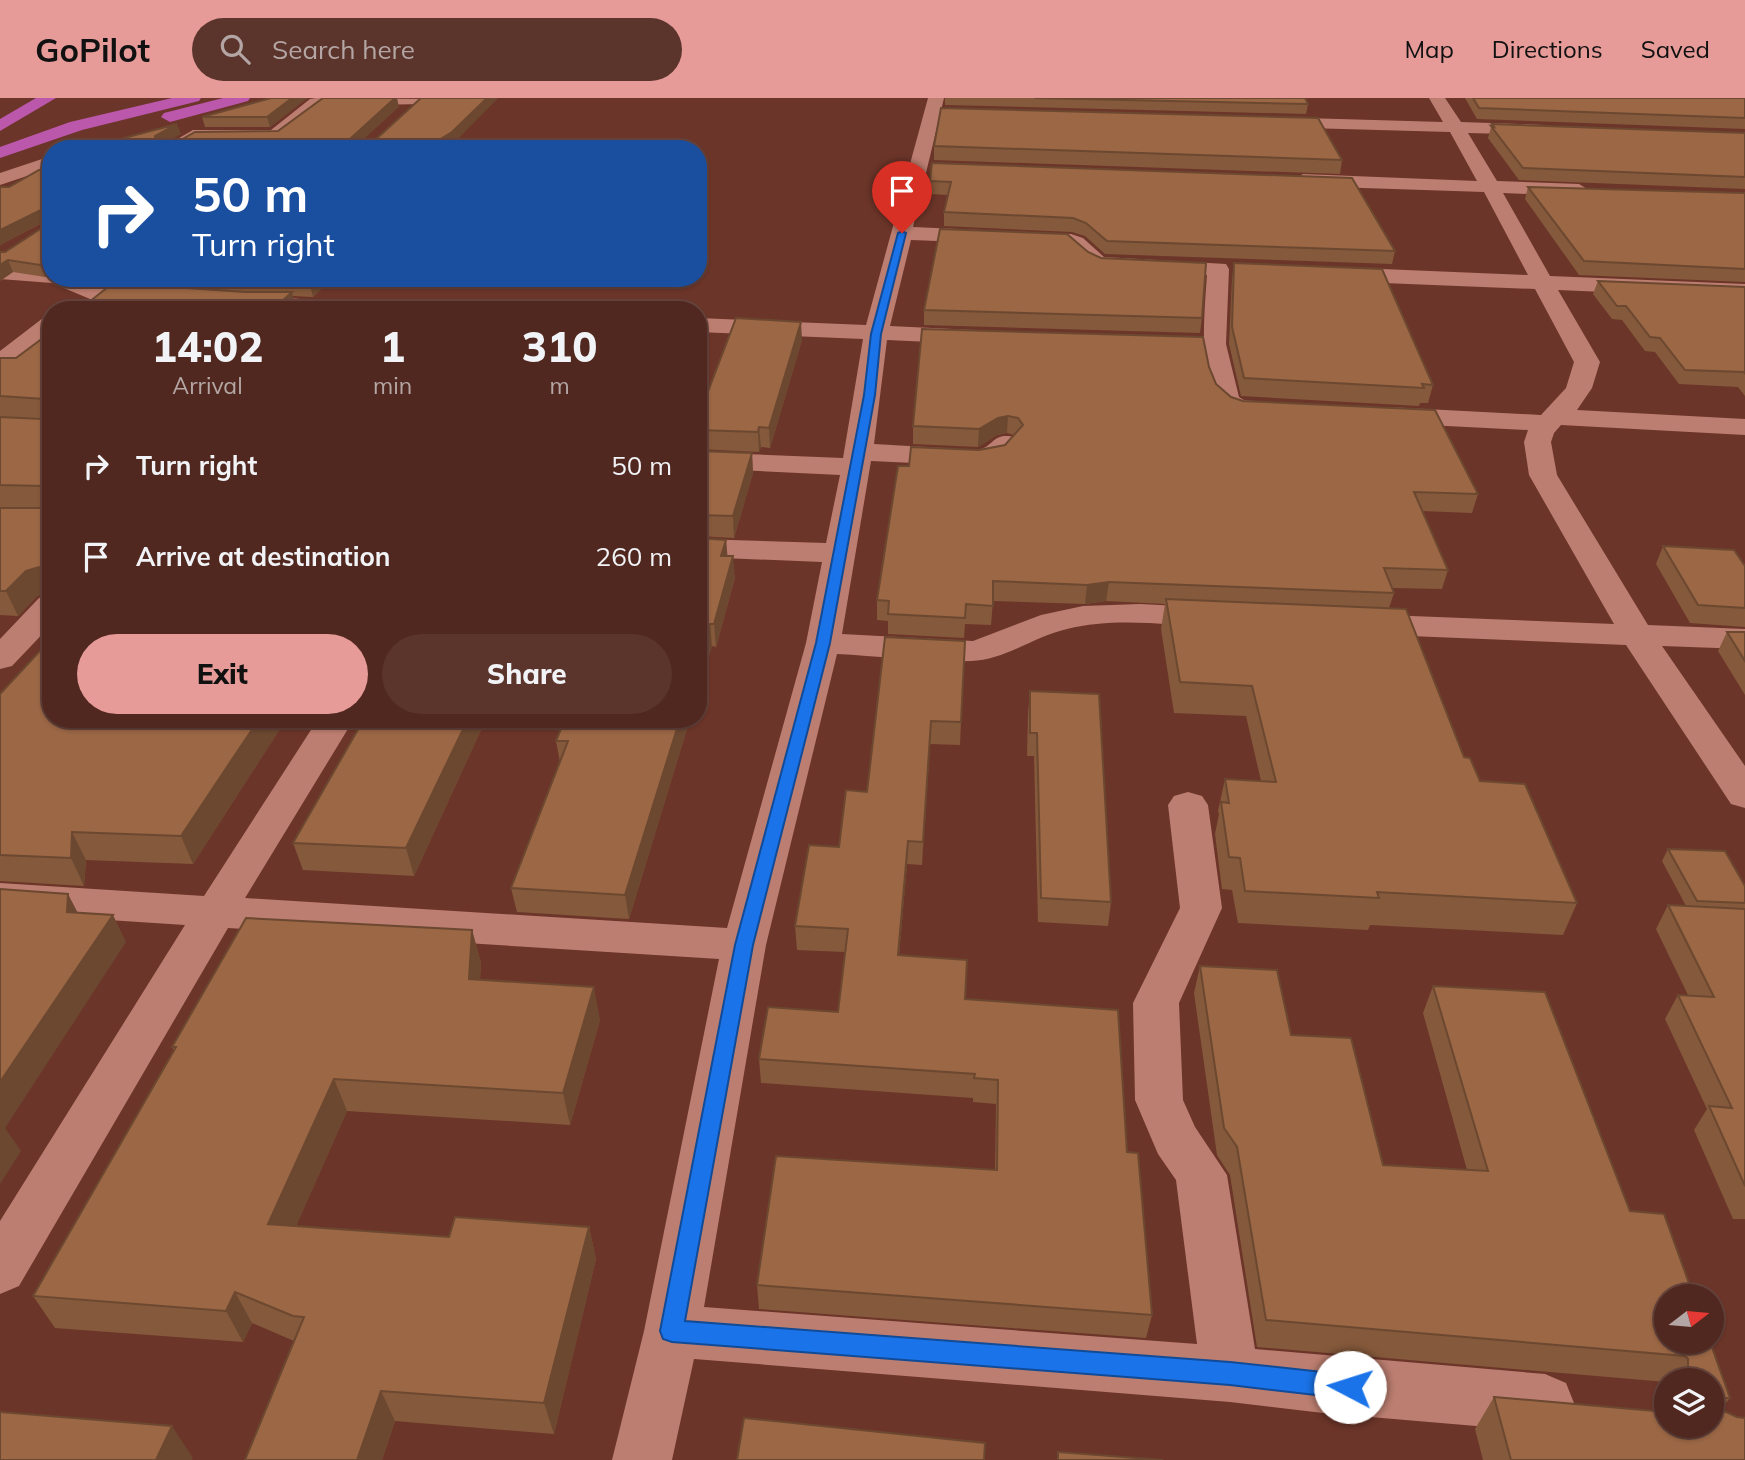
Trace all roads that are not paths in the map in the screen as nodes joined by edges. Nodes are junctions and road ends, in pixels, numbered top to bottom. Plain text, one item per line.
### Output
1 (48, 98) edge
2 (193, 98) edge
3 (1437, 98) edge
4 (251, 101) edge
5 (91, 107) dead end
6 (938, 108) edge
7 (403, 116) edge
8 (1245, 122) edge
9 (0, 126) edge
10 (76, 126) junction
11 (1455, 126) junction
12 (159, 130) edge
13 (1566, 130) edge
14 (49, 140) edge
15 (87, 140) edge
16 (184, 140) edge
17 (42, 144) edge
18 (0, 152) edge
19 (42, 154) edge
20 (42, 165) edge
21 (0, 166) edge
22 (0, 179) edge
23 (1288, 179) edge
24 (1491, 187) junction
25 (1598, 191) edge
26 (902, 233) junction
27 (3, 261) edge
28 (1218, 270) junction
29 (1245, 271) edge
30 (1312, 273) edge
31 (42, 274) edge
32 (1542, 284) junction
33 (79, 287) edge
34 (1745, 291) edge
35 (90, 292) junction
36 (183, 298) edge
37 (78, 301) edge
38 (707, 325) edge
39 (42, 330) edge
40 (876, 334) junction
41 (998, 338) edge
42 (1187, 343) edge
43 (1214, 344) junction
44 (0, 363) edge
45 (1296, 411) edge
46 (1365, 414) edge
47 (1550, 420) junction
48 (1745, 427) edge
49 (1005, 443) edge
50 (857, 459) junction
51 (707, 460) edge
52 (707, 548) edge
53 (838, 553) junction
54 (42, 615) edge
55 (1241, 619) edge
56 (1336, 623) edge
57 (1637, 635) junction
58 (1745, 639) edge
59 (823, 643) junction
60 (0, 659) edge
61 (330, 728) edge
62 (1745, 795) edge
63 (1188, 805) dead end
64 (0, 898) edge
65 (216, 911) junction
66 (744, 945) junction
67 (0, 1269) edge
68 (672, 1331) junction
69 (1230, 1374) junction
70 (1597, 1408) edge
71 (642, 1460) edge

1 - 9 highway
2 - 10 highway
3 - 11 street
4 - 12 street
4 - 15 highway
5 - 10 highway
6 - 26 street
7 - 16 street
8 - 11 street
10 - 14 highway
10 - 18 highway
11 - 13 street
11 - 24 street
17 - 21 highway
19 - 21 highway
20 - 22 street
23 - 24 street
24 - 25 street
24 - 32 street
26 - 28 street
26 - 40 street
27 - 31 street
28 - 29 street
28 - 43 street
30 - 32 street
32 - 34 street
32 - 47 street
33 - 35 street
35 - 36 street
35 - 37 street
38 - 40 street
39 - 44 street
40 - 41 street
40 - 50 street
42 - 43 street
43 - 45 street
46 - 47 street
47 - 48 street
47 - 57 street
49 - 50 street
50 - 51 street
50 - 53 street
52 - 53 street
53 - 59 street
54 - 60 street
55 - 59 street
56 - 57 street
57 - 58 street
57 - 62 street
59 - 66 street
61 - 65 street
63 - 69 street
64 - 65 street
65 - 66 street
65 - 67 street
66 - 68 street
68 - 69 street
68 - 71 street
69 - 70 street

